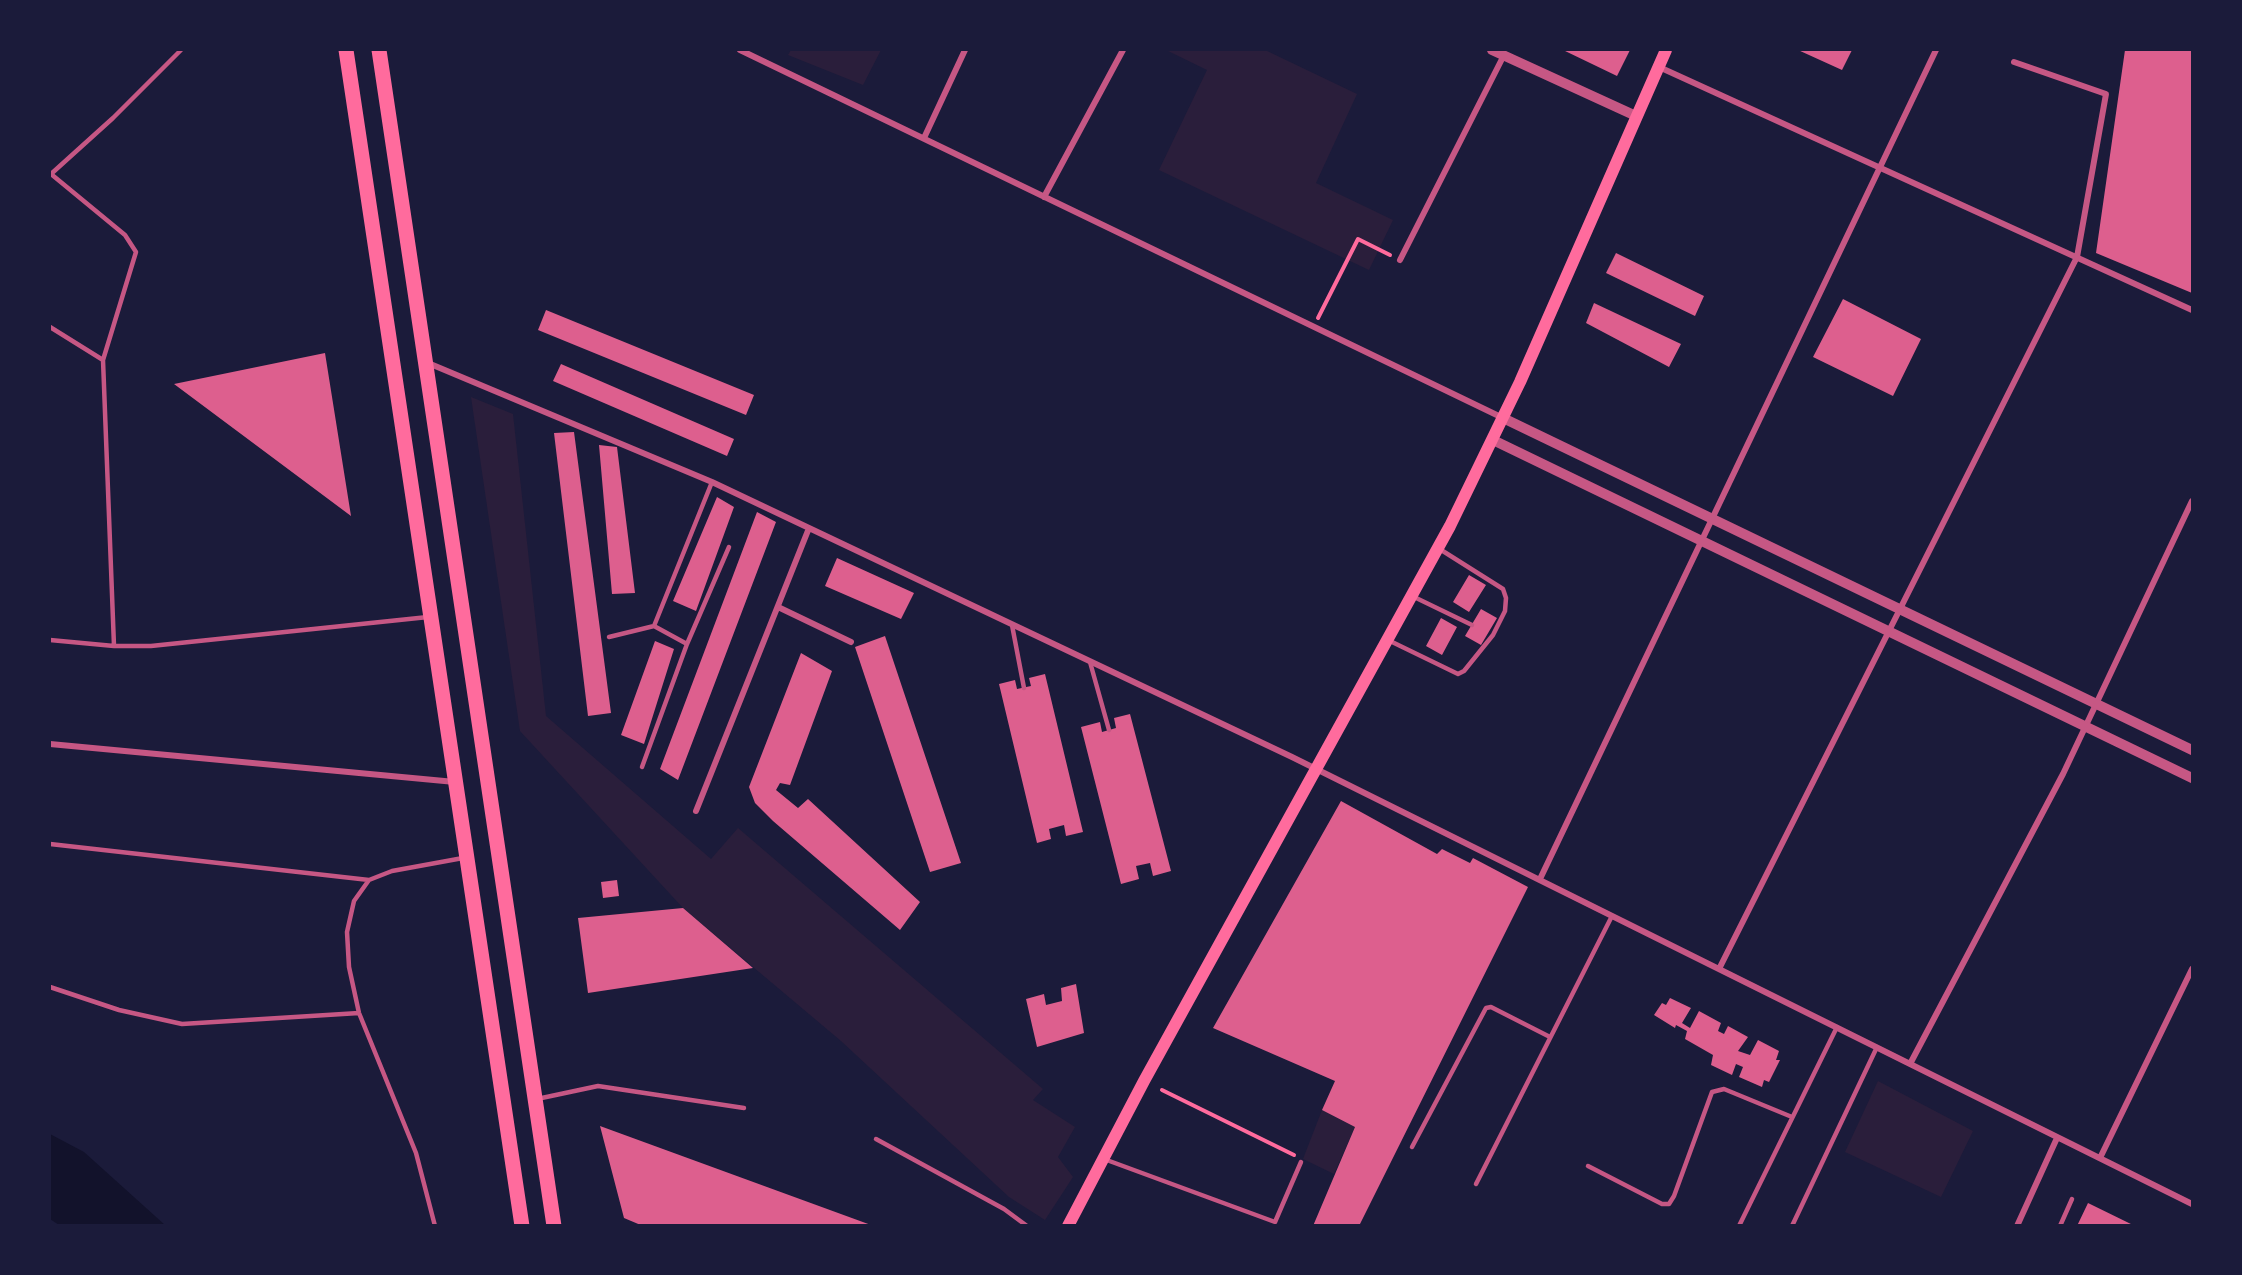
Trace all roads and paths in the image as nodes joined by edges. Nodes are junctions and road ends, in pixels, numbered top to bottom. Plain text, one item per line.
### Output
1 (181, 50) edge
2 (346, 50) edge
3 (379, 50) edge
4 (740, 50) edge
5 (965, 50) edge
6 (1123, 50) edge
7 (1492, 50) edge
8 (1666, 50) edge
9 (1936, 50) edge
10 (1504, 55) junction
11 (2014, 62) dead end
12 (1658, 66) junction
13 (1636, 116) junction
14 (924, 138) junction
15 (1880, 168) junction
16 (50, 173) edge
17 (1044, 196) junction
18 (2077, 257) junction
19 (1401, 260) joint
20 (2193, 310) edge
21 (50, 327) edge
22 (1314, 327) junction
23 (103, 360) junction
24 (423, 361) junction
25 (1503, 418) junction
26 (1493, 440) junction
27 (712, 482) junction
28 (2193, 501) edge
29 (1712, 519) junction
30 (809, 528) junction
31 (1702, 541) junction
32 (729, 547) dead end
33 (1438, 548) junction
34 (1411, 596) junction
35 (777, 607) junction
36 (1900, 609) junction
37 (430, 617) junction
38 (1012, 625) junction
39 (1472, 625) dead end
40 (654, 626) junction
41 (1889, 631) junction
42 (609, 637) dead end
43 (50, 640) edge
44 (1387, 640) junction
45 (851, 642) dead end
46 (687, 644) junction
47 (114, 646) junction
48 (1090, 662) junction
49 (1024, 688) dead end
50 (2096, 704) junction
51 (2085, 726) junction
52 (1109, 730) dead end
53 (50, 744) edge
54 (2193, 750) edge
55 (642, 767) dead end
56 (1316, 769) junction
57 (2193, 778) edge
58 (455, 782) junction
59 (696, 811) dead end
60 (50, 844) edge
61 (466, 858) junction
62 (1540, 879) junction
63 (369, 880) junction
64 (1612, 916) junction
65 (1719, 969) junction
66 (2193, 969) edge
67 (50, 987) edge
68 (359, 1013) junction
69 (1837, 1027) junction
70 (1550, 1037) junction
71 (1877, 1047) junction
72 (1910, 1064) junction
73 (1162, 1090) dead end
74 (535, 1099) junction
75 (744, 1108) dead end
76 (1792, 1117) junction
77 (2057, 1138) junction
78 (876, 1139) dead end
79 (1412, 1147) dead end
80 (2100, 1158) junction
81 (1104, 1159) junction
82 (1301, 1162) joint
83 (1588, 1166) dead end
84 (1476, 1184) dead end
85 (2072, 1199) dead end
86 (2193, 1204) edge
87 (435, 1226) edge
88 (522, 1226) edge
89 (554, 1226) edge
90 (1027, 1226) edge
91 (1068, 1226) edge
92 (1739, 1226) edge
93 (1792, 1226) edge
94 (2017, 1226) edge
95 (2060, 1226) edge

1 - 16 lane
2 - 37 main road
3 - 24 main road
4 - 14 street
5 - 14 street
6 - 17 street
7 - 10 street
8 - 12 main road
9 - 15 street
10 - 13 street
10 - 19 street
11 - 18 street
12 - 13 main road
12 - 15 street
13 - 25 main road
14 - 17 street
15 - 18 street
15 - 29 street
16 - 23 lane
17 - 22 street
18 - 20 street
18 - 36 street
19 - 22 path
21 - 23 lane
22 - 25 street
23 - 47 lane
24 - 27 street
24 - 74 main road
25 - 26 main road
25 - 29 street
26 - 31 street
26 - 33 main road
27 - 30 street
27 - 40 lane
28 - 50 street
29 - 31 street
29 - 36 street
30 - 35 street
30 - 38 street
31 - 41 street
31 - 62 street
32 - 46 lane
33 - 34 main road
33 - 44 lane
34 - 39 lane
34 - 44 main road
35 - 45 street
35 - 59 street
36 - 41 street
36 - 50 street
37 - 47 lane
37 - 58 main road
38 - 48 street
38 - 49 lane
40 - 42 lane
40 - 46 lane
41 - 51 street
41 - 65 street
43 - 47 lane
44 - 56 main road
46 - 55 lane
48 - 52 lane
48 - 56 street
50 - 51 street
50 - 54 street
51 - 57 street
51 - 72 street
53 - 58 street
56 - 62 street
56 - 81 main road
58 - 61 main road
60 - 63 lane
61 - 63 lane
61 - 88 main road
62 - 64 street
63 - 68 lane
64 - 65 street
64 - 70 lane
65 - 69 street
66 - 80 street
67 - 68 lane
68 - 87 lane
69 - 71 street
69 - 76 lane
70 - 79 lane
70 - 84 lane
71 - 72 street
71 - 93 lane
72 - 77 street
73 - 82 path
74 - 75 lane
74 - 89 main road
76 - 83 lane
76 - 92 lane
77 - 80 street
77 - 94 street
78 - 90 lane
80 - 86 street
81 - 82 lane
81 - 91 main road
85 - 95 lane

